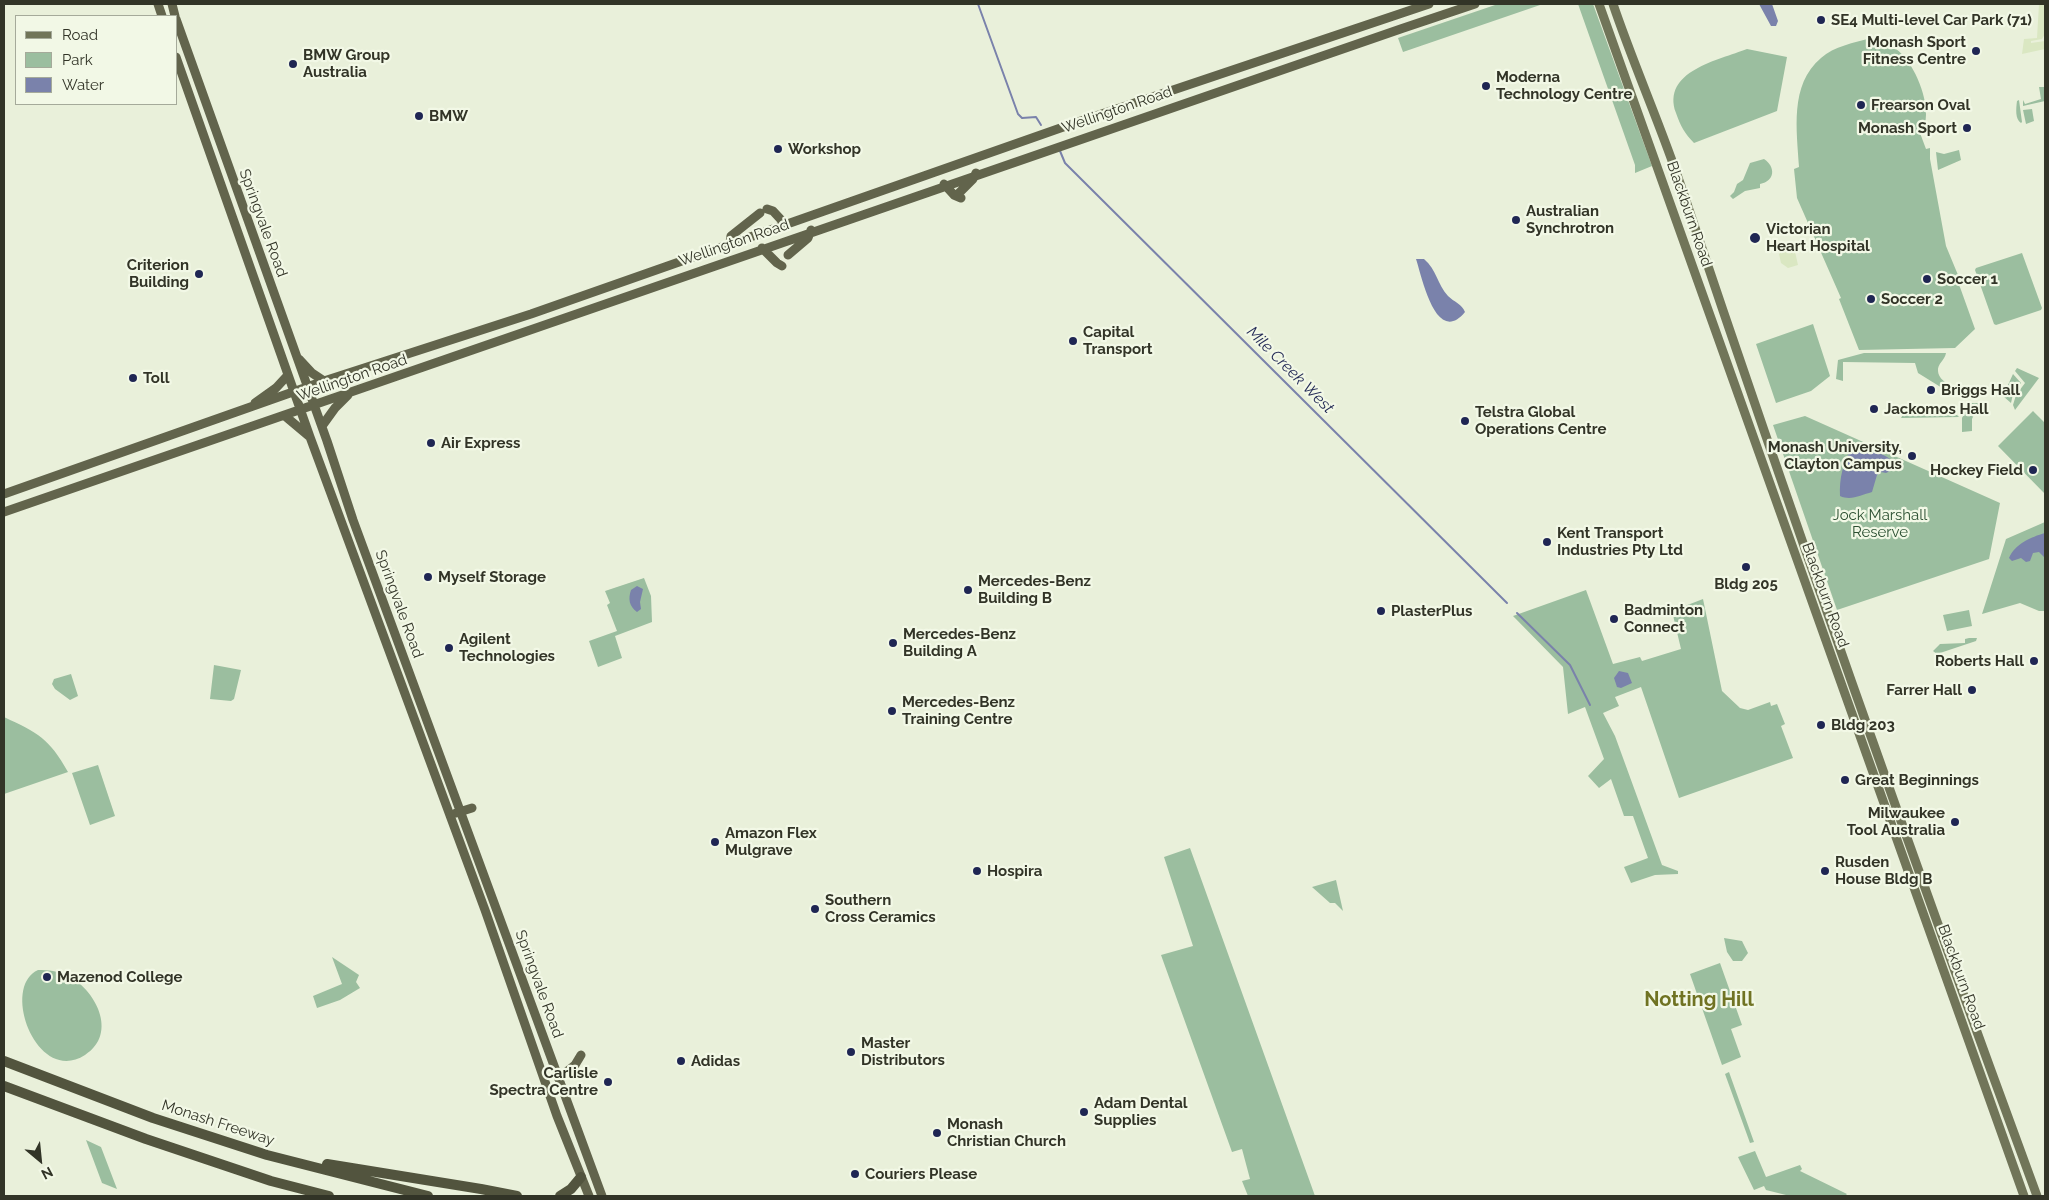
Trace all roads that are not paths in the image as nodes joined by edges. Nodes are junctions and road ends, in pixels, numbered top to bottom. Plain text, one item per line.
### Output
1 (1429, 4) edge
2 (1475, 4) edge
3 (1599, 4) edge
4 (1613, 4) edge
5 (1382, 20) junction
6 (178, 24) edge
7 (1386, 34) junction
8 (178, 63) edge
9 (1220, 74) junction
10 (1224, 88) junction
11 (1673, 164) junction
12 (1659, 170) junction
13 (976, 173) junction
14 (944, 184) junction
15 (785, 224) junction
16 (810, 230) junction
17 (730, 243) junction
18 (762, 248) junction
19 (788, 255) dead end
20 (782, 266) dead end
21 (297, 358) junction
22 (288, 375) junction
23 (324, 381) junction
24 (307, 388) junction
25 (294, 392) junction
26 (350, 394) junction
27 (314, 406) junction
28 (249, 408) junction
29 (300, 411) junction
30 (285, 416) junction
31 (322, 426) junction
32 (310, 437) junction
33 (4, 494) edge
34 (4, 512) edge
35 (472, 808) dead end
36 (461, 812) junction
37 (450, 816) junction
38 (510, 945) junction
39 (495, 951) junction
40 (582, 1055) dead end
41 (4, 1061) edge
42 (559, 1078) junction
43 (4, 1086) edge
44 (267, 1154) junction
45 (581, 1177) junction
46 (271, 1181) junction
47 (312, 1196) edge
48 (329, 1196) edge
49 (428, 1196) edge
50 (517, 1196) edge
51 (560, 1196) edge
52 (589, 1196) edge
53 (602, 1196) edge
54 (2024, 1196) edge
55 (2036, 1196) edge

1 - 5 highway, Wellington Road
2 - 7 highway, Wellington Road
3 - 12 main road, Blackburn Road
4 - 11 main road, Blackburn Road
5 - 7 highway
5 - 9 highway, Wellington Road
6 - 21 highway, Springvale Road
7 - 10 highway, Wellington Road
8 - 22 highway, Springvale Road
9 - 10 highway
9 - 15 highway, Wellington Road
10 - 13 highway, Wellington Road
11 - 12 main road
11 - 55 main road, Blackburn Road
12 - 54 main road, Blackburn Road
13 - 14 highway, Wellington Road
13 - 14 highway
14 - 16 highway, Wellington Road
15 - 17 highway, Wellington Road
15 - 17 highway
16 - 18 highway, Wellington Road
16 - 19 highway
17 - 23 highway, Wellington Road
18 - 20 highway
18 - 26 highway, Wellington Road
21 - 23 highway
21 - 24 highway, Springvale Road
22 - 25 highway, Springvale Road
22 - 28 highway
23 - 24 highway, Wellington Road
24 - 25 highway, Wellington Road
24 - 27 highway, Springvale Road
25 - 28 highway, Wellington Road
25 - 29 highway, Springvale Road
26 - 27 highway, Wellington Road
26 - 31 highway
27 - 29 highway, Wellington Road
27 - 31 highway, Springvale Road
28 - 33 highway, Wellington Road
29 - 30 highway, Wellington Road
29 - 32 highway, Springvale Road
30 - 32 highway
30 - 34 highway, Wellington Road
31 - 36 highway, Springvale Road
32 - 37 highway, Springvale Road
35 - 36 highway
36 - 37 highway
36 - 38 highway, Springvale Road
37 - 39 highway, Springvale Road
38 - 39 highway
38 - 42 highway, Springvale Road
39 - 45 highway, Springvale Road
40 - 42 highway
41 - 44 highway, Monash Freeway
42 - 53 highway, Springvale Road
43 - 46 highway
44 - 49 highway, Monash Freeway
44 - 50 highway
45 - 51 highway
45 - 52 highway, Springvale Road
46 - 47 highway
46 - 48 highway

